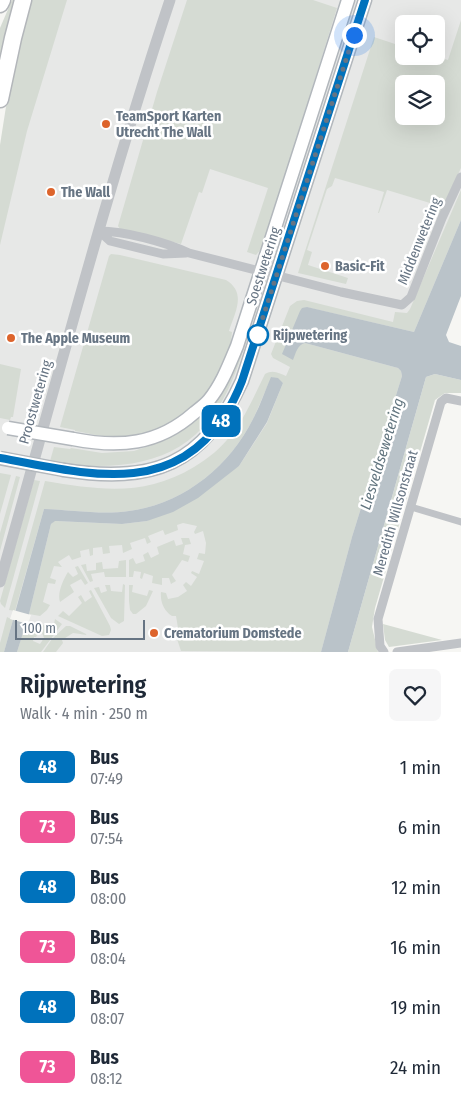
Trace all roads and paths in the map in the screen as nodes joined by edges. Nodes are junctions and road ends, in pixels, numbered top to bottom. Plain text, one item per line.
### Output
1 (2, 0) edge
2 (23, 0) edge
3 (170, 0) edge
4 (348, 0) edge
5 (365, 0) edge
6 (0, 4) edge
7 (0, 99) edge
8 (461, 177) edge
9 (99, 231) junction
10 (262, 271) junction
11 (277, 275) junction
12 (461, 401) edge
13 (4, 428) edge
14 (0, 458) edge
15 (410, 507) junction
16 (461, 522) edge
17 (0, 582) edge
18 (461, 643) edge
19 (384, 652) edge
20 (397, 652) edge

1 - 6 highway
2 - 7 highway
3 - 9 street, Proostwetering
4 - 10 main road, Soestwetering
5 - 11 main road, Soestwetering
8 - 11 street, Middenwetering
9 - 10 street
9 - 17 street, Proostwetering
10 - 11 street
10 - 13 main road, Soestwetering, bridge
11 - 14 main road, Soestwetering, bridge
12 - 15 street, Meredith Willsonstraat
15 - 16 street
15 - 19 street, Meredith Willsonstraat
18 - 20 street

